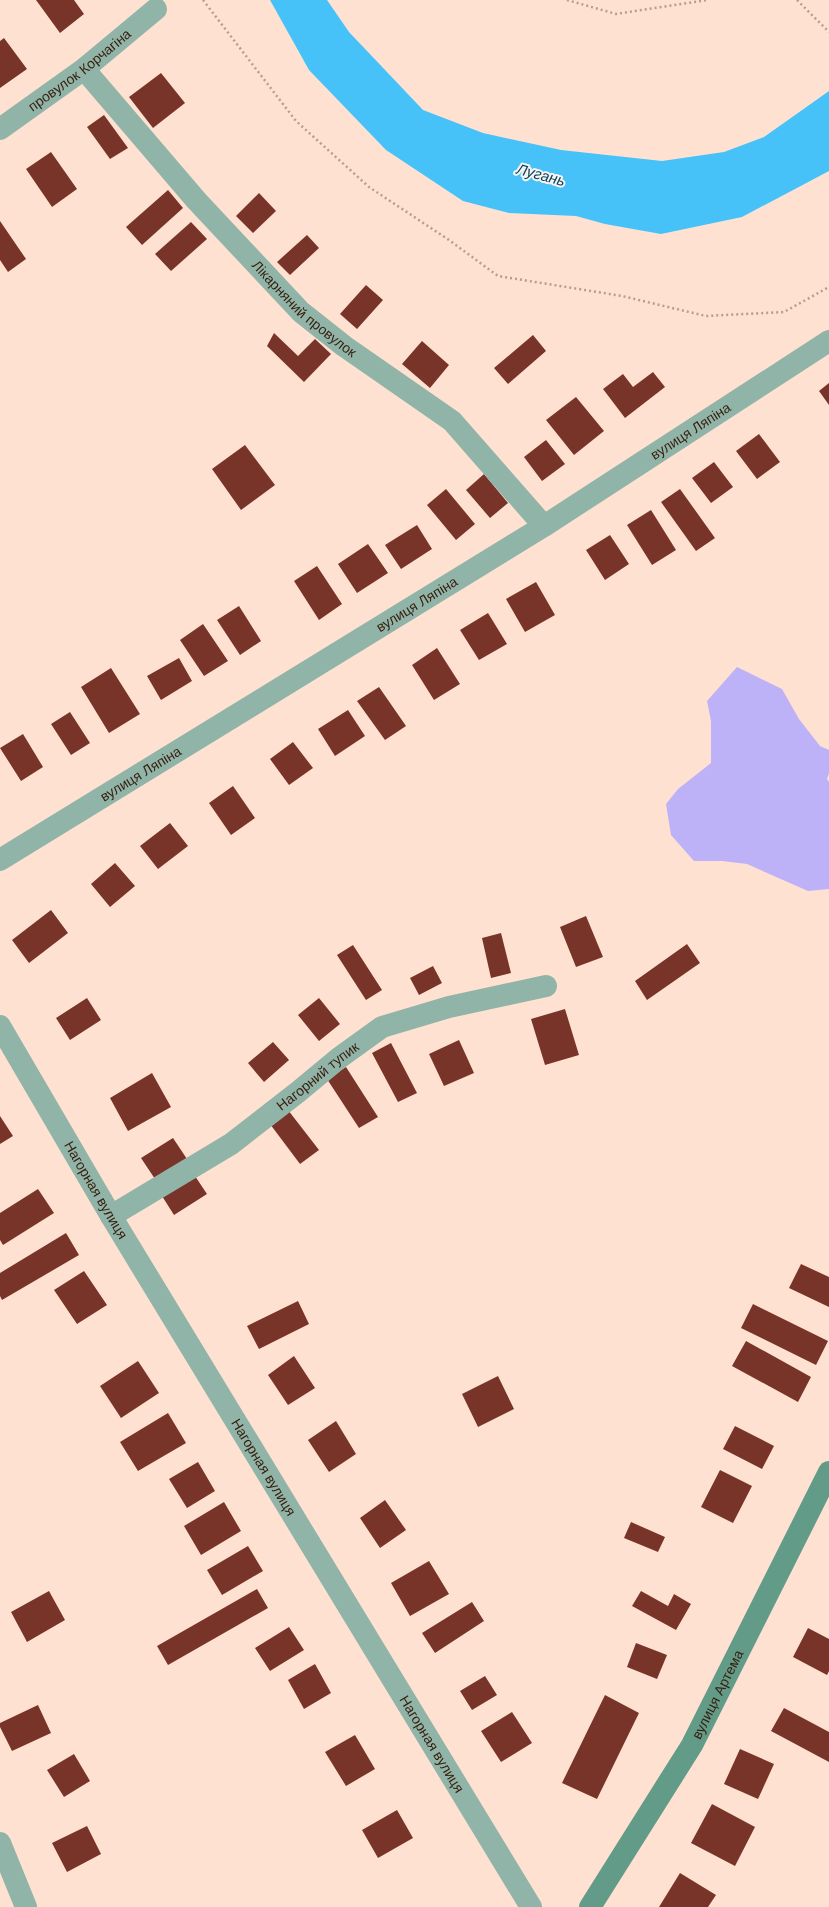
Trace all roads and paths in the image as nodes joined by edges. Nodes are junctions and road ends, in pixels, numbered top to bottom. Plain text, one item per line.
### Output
1 (203, 0) edge
2 (567, 0) edge
3 (707, 0) edge
4 (797, 0) edge
5 (156, 9) dead end
6 (829, 32) edge
7 (84, 69) junction
8 (0, 129) edge
9 (829, 287) edge
10 (829, 341) edge
11 (544, 526) junction
12 (0, 860) edge
13 (546, 986) dead end
14 (0, 1026) edge
15 (111, 1216) junction
16 (829, 1472) edge
17 (0, 1843) edge
18 (26, 1907) edge
19 (531, 1907) edge
20 (590, 1907) edge

1 - 9 path
2 - 3 path
4 - 6 path
5 - 7 street, провулок Корчагіна
7 - 8 street, провулок Корчагіна
7 - 11 street, Лікарняний провулок
10 - 11 street, вулиця Ляпіна
11 - 12 street, вулиця Ляпіна
13 - 15 street, Нагорний тупик
14 - 15 street, Нагорная вулиця
15 - 19 street, Нагорная вулиця
16 - 20 street, вулиця Артема
17 - 18 street

